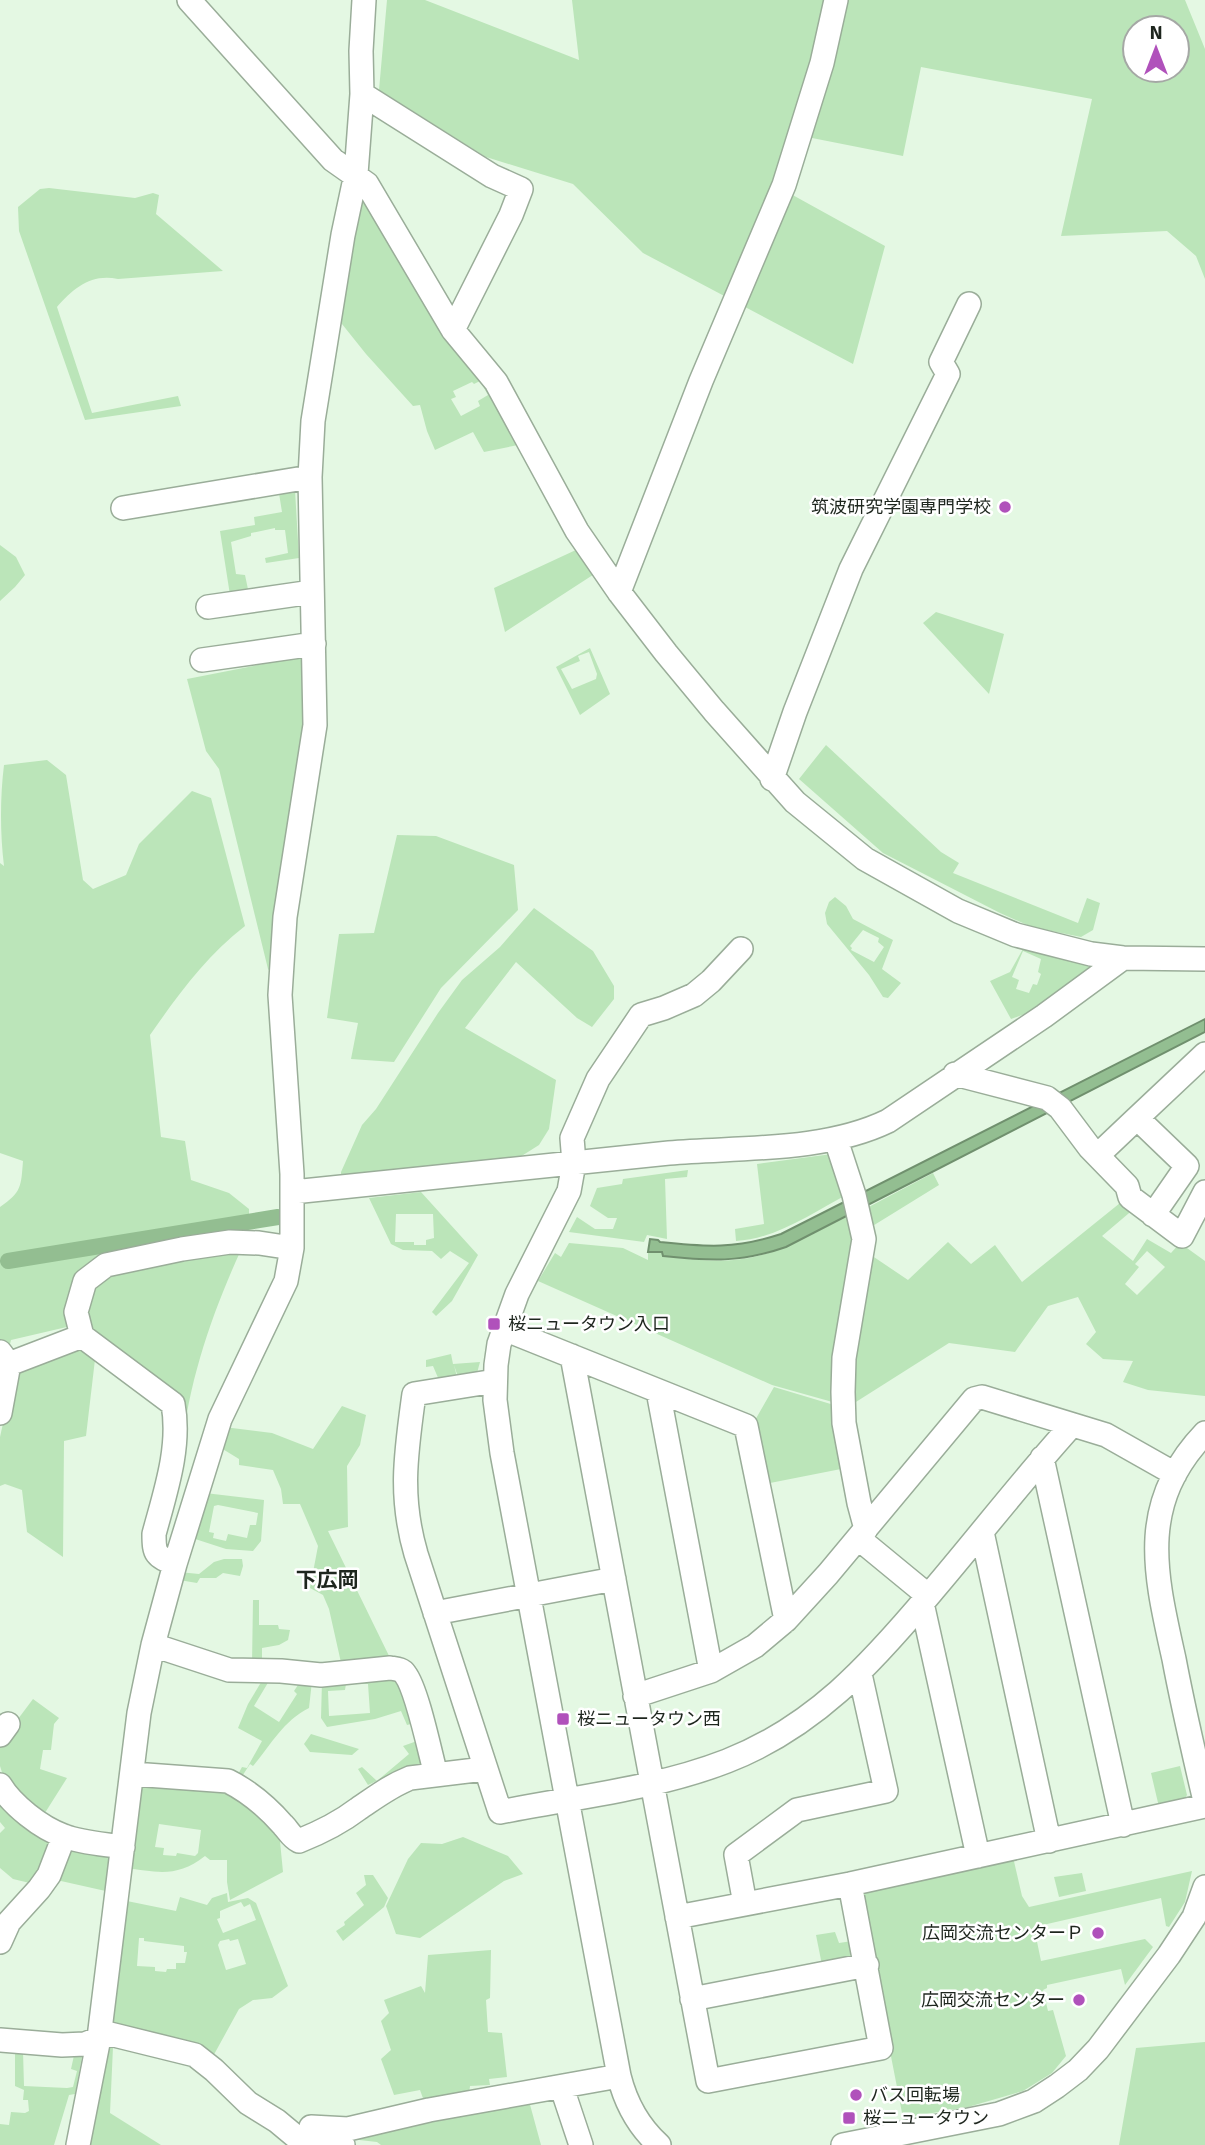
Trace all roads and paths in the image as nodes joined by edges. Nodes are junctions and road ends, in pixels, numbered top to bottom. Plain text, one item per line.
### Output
1 (189, 0) edge
2 (364, 0) edge
3 (836, 0) edge
4 (362, 94) junction
5 (356, 174) junction
6 (969, 304) dead end
7 (453, 330) junction
8 (310, 477) junction
9 (123, 508) dead end
10 (312, 592) junction
11 (619, 592) junction
12 (208, 607) dead end
13 (314, 644) junction
14 (202, 660) dead end
15 (772, 779) junction
16 (741, 948) dead end
17 (1123, 958) junction
18 (1205, 959) edge
19 (1205, 1054) edge
20 (955, 1074) junction
21 (1137, 1118) junction
22 (838, 1139) junction
23 (1099, 1154) junction
24 (574, 1163) junction
25 (293, 1192) junction
26 (1205, 1192) edge
27 (1153, 1215) junction
28 (292, 1248) junction
29 (504, 1329) junction
30 (82, 1336) junction
31 (572, 1356) junction
32 (5, 1358) edge
33 (495, 1381) junction
34 (658, 1391) junction
35 (0, 1413) edge
36 (1072, 1425) junction
37 (1205, 1433) edge
38 (1042, 1458) junction
39 (1175, 1474) junction
40 (982, 1532) junction
41 (862, 1534) junction
42 (175, 1564) junction
43 (614, 1579) junction
44 (529, 1595) junction
45 (921, 1596) junction
46 (435, 1613) junction
47 (786, 1620) junction
48 (153, 1645) junction
49 (710, 1671) junction
50 (860, 1674) junction
51 (635, 1696) junction
52 (1197, 1729) edge
53 (484, 1769) junction
54 (133, 1774) junction
55 (436, 1775) junction
56 (651, 1783) junction
57 (0, 1785) edge
58 (567, 1799) junction
59 (1205, 1801) edge
60 (1205, 1806) edge
61 (1123, 1825) junction
62 (64, 1836) junction
63 (1049, 1841) junction
64 (123, 1847) junction
65 (978, 1856) junction
66 (850, 1884) junction
67 (1205, 1887) edge
68 (746, 1904) junction
69 (677, 1917) junction
70 (1199, 1920) edge
71 (3, 1926) edge
72 (867, 1965) junction
73 (692, 1999) junction
74 (99, 2038) junction
75 (0, 2040) edge
76 (619, 2077) junction
77 (562, 2088) junction
78 (277, 2121) junction
79 (78, 2145) edge
80 (343, 2145) edge
81 (581, 2145) edge
82 (659, 2145) edge
83 (843, 2145) edge

1 - 5 street
2 - 4 street
3 - 11 street
4 - 5 street
4 - 7 street
5 - 7 street
5 - 8 street
6 - 15 street
7 - 11 street
8 - 9 street
8 - 10 street
10 - 12 street
10 - 13 street
11 - 15 street
13 - 14 street
13 - 25 street
15 - 17 street
16 - 24 street
17 - 18 street
17 - 20 street
19 - 21 street
20 - 22 street
20 - 23 street
21 - 23 street
21 - 27 street
22 - 24 street
22 - 41 street
23 - 27 street
24 - 25 street
24 - 29 street
25 - 28 street
26 - 27 street
28 - 30 street
28 - 42 street
29 - 31 street
29 - 33 street
30 - 32 street
30 - 42 street
31 - 34 street
31 - 43 street
32 - 35 street
33 - 44 street
33 - 46 street
34 - 47 street
34 - 49 street
36 - 38 street
36 - 39 street
36 - 41 street
37 - 39 street
38 - 40 street
38 - 61 street
39 - 52 street
40 - 45 street
40 - 63 street
41 - 45 street
41 - 47 street
42 - 48 street
43 - 44 street
43 - 51 street
44 - 46 street
44 - 58 street
45 - 50 street
45 - 65 street
46 - 53 street
47 - 49 street
48 - 54 street
48 - 55 street
49 - 51 street
50 - 56 street
50 - 68 street
51 - 56 street
52 - 59 street
53 - 55 street
53 - 58 street
54 - 55 street
54 - 64 street
56 - 58 street
56 - 69 street
57 - 62 street
58 - 76 street
60 - 61 street
61 - 63 street
62 - 64 street
62 - 71 street
63 - 65 street
64 - 74 street
65 - 66 street
66 - 68 street
66 - 72 street
67 - 70 street
68 - 69 street
69 - 73 street
70 - 83 street
72 - 73 street
72 - 73 street
74 - 75 street
74 - 78 street
74 - 79 street
76 - 77 street
76 - 82 street
77 - 78 street
77 - 81 street
78 - 80 street

